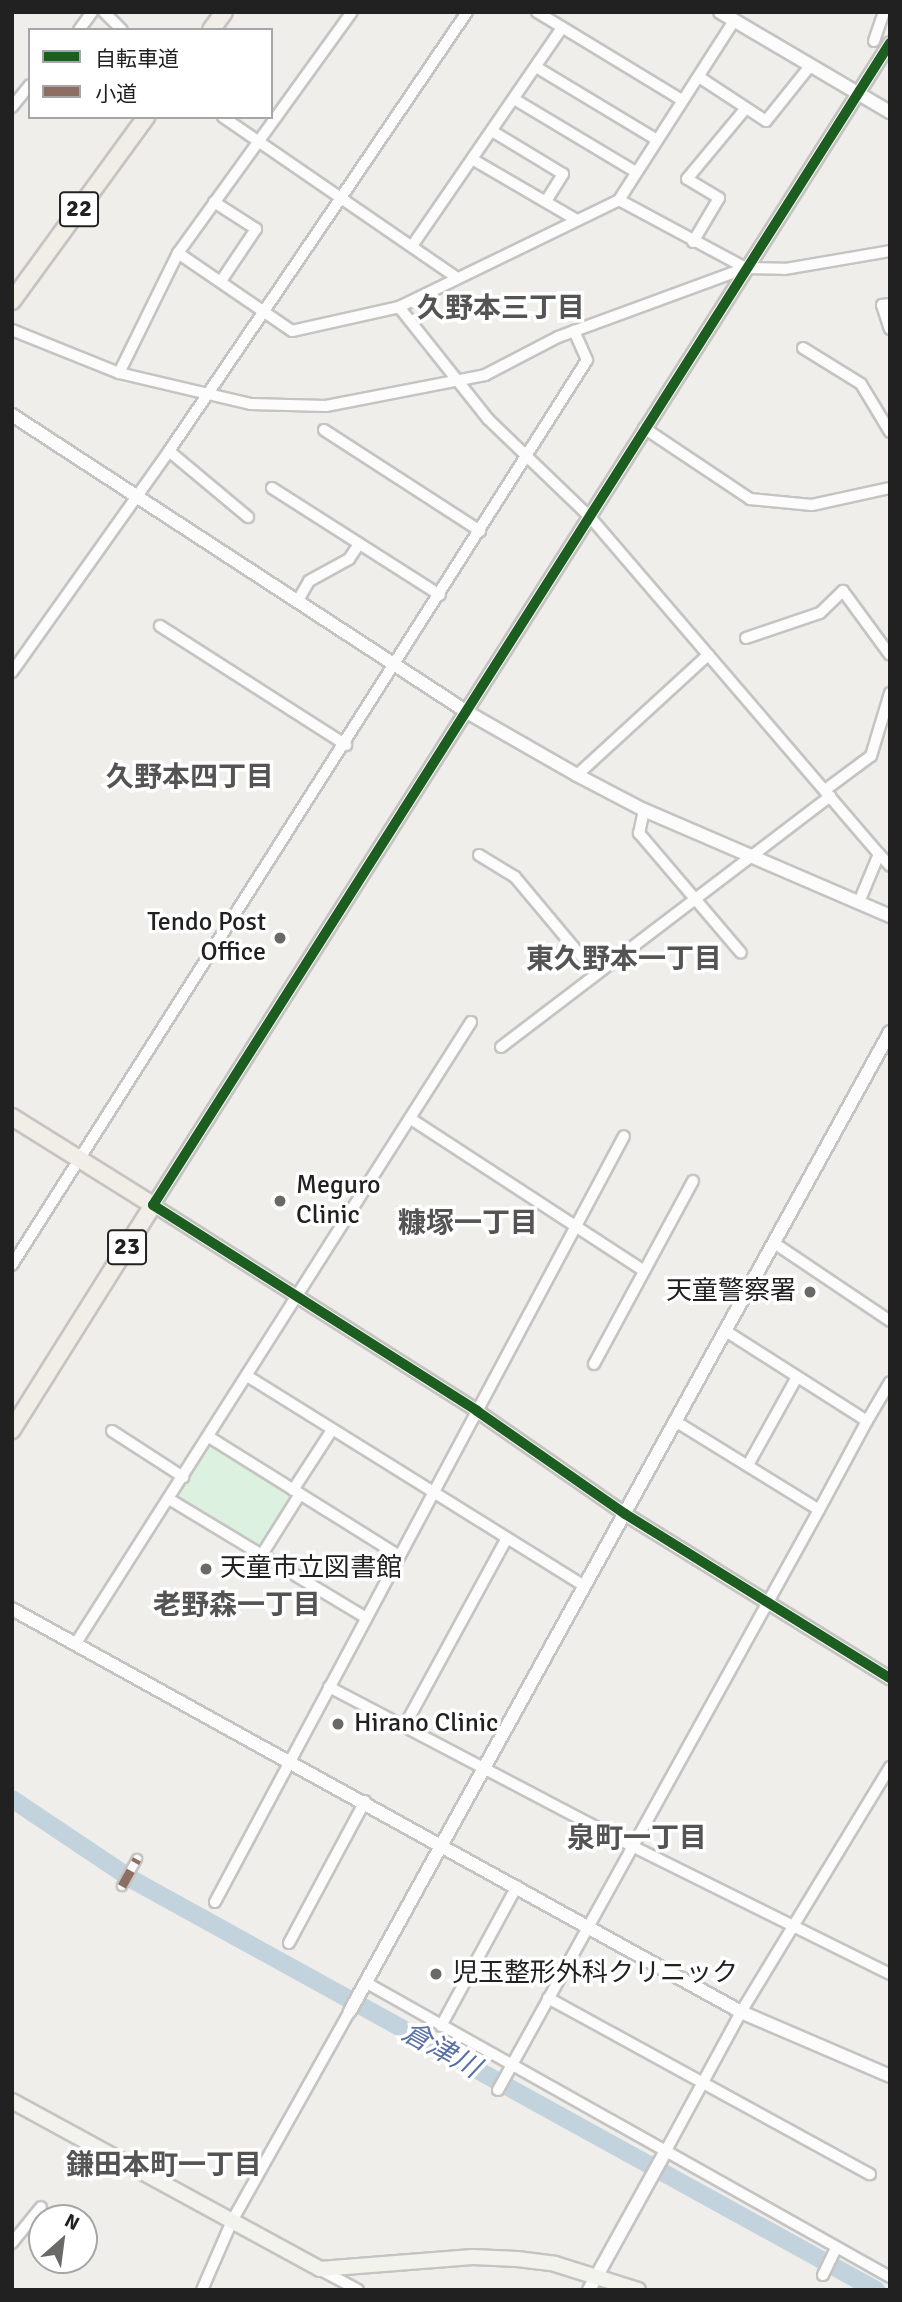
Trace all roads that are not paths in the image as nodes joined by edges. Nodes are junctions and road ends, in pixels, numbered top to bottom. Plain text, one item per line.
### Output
1 (92, 12) edge
2 (104, 12) edge
3 (224, 12) edge
4 (352, 12) edge
5 (467, 12) edge
6 (537, 12) edge
7 (720, 12) edge
8 (884, 12) edge
9 (734, 21) junction
10 (80, 28) edge
11 (120, 28) edge
12 (212, 28) edge
13 (562, 29) junction
14 (874, 41) dead end
15 (890, 43) edge
16 (810, 66) junction
17 (536, 67) junction
18 (699, 77) junction
19 (28, 87) edge
20 (858, 94) junction
21 (514, 99) junction
22 (682, 100) junction
23 (12, 107) edge
24 (746, 108) junction
25 (890, 112) edge
26 (145, 119) edge
27 (226, 119) edge
28 (492, 131) junction
29 (657, 140) junction
30 (257, 143) junction
31 (472, 159) junction
32 (636, 172) junction
33 (340, 199) junction
34 (546, 201) junction
35 (619, 201) junction
36 (214, 202) junction
37 (575, 219) junction
38 (693, 242) junction
39 (412, 246) junction
40 (890, 251) edge
41 (178, 253) junction
42 (746, 268) junction
43 (457, 278) junction
44 (221, 281) junction
45 (12, 301) edge
46 (890, 304) edge
47 (399, 307) junction
48 (264, 312) junction
49 (890, 329) edge
50 (12, 330) edge
51 (573, 331) junction
52 (803, 348) dead end
53 (119, 373) junction
54 (456, 383) junction
55 (208, 394) junction
56 (12, 415) edge
57 (644, 428) junction
58 (324, 430) dead end
59 (890, 432) edge
60 (169, 451) junction
61 (526, 460) junction
62 (272, 488) dead end
63 (890, 488) edge
64 (136, 498) junction
65 (248, 517) dead end
66 (590, 517) junction
67 (480, 531) junction
68 (359, 544) junction
69 (440, 595) junction
70 (297, 602) junction
71 (160, 626) dead end
72 (746, 638) dead end
73 (708, 655) junction
74 (890, 655) edge
75 (394, 665) junction
76 (12, 672) edge
77 (890, 693) edge
78 (888, 709) edge
79 (467, 712) junction
80 (345, 745) junction
81 (577, 775) junction
82 (827, 793) junction
83 (644, 810) junction
84 (879, 853) junction
85 (479, 855) dead end
86 (749, 856) junction
87 (890, 866) edge
88 (694, 896) junction
89 (859, 902) junction
90 (890, 916) edge
91 (741, 953) dead end
92 (596, 974) junction
93 (471, 1023) dead end
94 (890, 1032) edge
95 (501, 1047) dead end
96 (12, 1117) edge
97 (411, 1119) junction
98 (624, 1136) dead end
99 (80, 1159) junction
100 (693, 1181) dead end
101 (153, 1205) junction
102 (576, 1226) junction
103 (774, 1242) junction
104 (12, 1265) edge
105 (644, 1271) junction
106 (296, 1297) junction
107 (890, 1321) edge
108 (724, 1330) junction
109 (594, 1364) dead end
110 (247, 1376) junction
111 (797, 1377) junction
112 (890, 1382) edge
113 (477, 1412) junction
114 (675, 1421) junction
115 (867, 1421) junction
116 (12, 1430) edge
117 (332, 1430) junction
118 (112, 1431) dead end
119 (209, 1437) junction
120 (747, 1465) junction
121 (183, 1477) junction
122 (297, 1492) junction
123 (432, 1493) junction
124 (169, 1499) junction
125 (819, 1510) junction
126 (625, 1514) junction
127 (506, 1539) junction
128 (261, 1556) junction
129 (398, 1556) junction
130 (584, 1586) junction
131 (768, 1600) junction
132 (12, 1609) edge
133 (366, 1618) junction
134 (76, 1643) junction
135 (890, 1678) edge
136 (329, 1687) junction
137 (405, 1725) junction
138 (290, 1761) junction
139 (484, 1767) junction
140 (890, 1767) edge
141 (365, 1801) junction
142 (441, 1843) junction
143 (632, 1846) junction
144 (137, 1859) dead end
145 (122, 1886) dead end
146 (517, 1886) junction
147 (215, 1902) dead end
148 (588, 1926) junction
149 (794, 1926) junction
150 (289, 1943) dead end
151 (890, 1974) edge
152 (364, 1985) junction
153 (548, 1998) junction
154 (350, 2011) joint
155 (741, 2012) junction
156 (441, 2026) junction
157 (510, 2068) junction
158 (890, 2076) edge
159 (702, 2081) junction
160 (498, 2090) dead end
161 (12, 2101) edge
162 (664, 2154) junction
163 (870, 2174) dead end
164 (232, 2221) junction
165 (28, 2224) edge
166 (12, 2244) edge
167 (835, 2251) junction
168 (320, 2269) junction
169 (824, 2273) dead end
170 (597, 2276) junction
171 (890, 2277) edge
172 (202, 2290) edge
173 (358, 2290) edge
174 (589, 2290) edge
175 (638, 2290) edge

1 - 10 street
2 - 11 street
3 - 12 main road
4 - 30 street
5 - 33 street
6 - 13 street
7 - 9 street
8 - 14 street
9 - 16 street
9 - 18 street
13 - 17 street
13 - 22 street
15 - 20 street
16 - 20 street
16 - 24 street
17 - 21 street
17 - 29 street
18 - 22 street
18 - 24 street
19 - 23 street
20 - 25 street
20 - 42 street
21 - 28 street
21 - 32 street
22 - 29 street
24 - 38 street
26 - 45 main road, 22
27 - 30 street
28 - 31 street
28 - 34 street
29 - 32 street
30 - 33 street
30 - 36 street
31 - 34 street
31 - 39 street
32 - 35 street
33 - 39 street
33 - 48 street
34 - 37 street
35 - 37 street
35 - 38 street
36 - 41 street
36 - 44 street
37 - 43 street
38 - 42 street
39 - 43 street
40 - 42 street
41 - 44 street
41 - 53 street
42 - 51 street
42 - 57 street
43 - 47 street
44 - 48 street
46 - 49 street
47 - 48 street
47 - 54 street
48 - 55 street
50 - 53 street
51 - 54 street
51 - 61 street
52 - 59 street
53 - 55 street
54 - 55 street
54 - 61 street
55 - 60 street
56 - 64 street
57 - 63 street
57 - 66 street
58 - 67 street
60 - 64 street
60 - 65 street
61 - 66 street
61 - 67 street
62 - 68 street
64 - 70 street
64 - 76 street
66 - 73 street
66 - 79 street
67 - 69 street
68 - 69 street
68 - 70 street
69 - 75 street
70 - 75 street
71 - 80 street
72 - 74 street
73 - 81 street
73 - 82 street
75 - 79 street
75 - 80 street
77 - 78 street
78 - 82 street
79 - 81 street
79 - 101 street
80 - 99 street
81 - 83 street
82 - 84 street
82 - 86 street
83 - 86 street
83 - 88 street
84 - 87 street
84 - 89 street
85 - 92 street
86 - 88 street
86 - 89 street
88 - 91 street
88 - 92 street
89 - 90 street
92 - 95 street
93 - 97 street
94 - 103 street
96 - 99 main road, 23
97 - 102 street
97 - 106 street
98 - 102 street
99 - 101 main road, 23
99 - 104 street
100 - 105 street
101 - 106 street
101 - 116 main road, 23
102 - 105 street
102 - 113 street
103 - 107 street
103 - 108 street
105 - 109 street
106 - 110 street
106 - 113 street
108 - 111 street
108 - 114 street
110 - 117 street
110 - 119 street
111 - 115 street
111 - 120 street
112 - 115 street
113 - 123 street
113 - 126 street
114 - 120 street
114 - 126 street
115 - 125 street
117 - 122 street
117 - 123 street
118 - 121 street
119 - 121 street
119 - 122 street
120 - 125 street
121 - 124 street
122 - 128 street
122 - 129 street
123 - 127 street
123 - 129 street
124 - 128 street
124 - 134 street
125 - 131 street
126 - 130 street
126 - 131 street
127 - 130 street
127 - 137 street
128 - 133 street
129 - 133 street
130 - 139 street
131 - 135 street
131 - 143 street
132 - 134 street
133 - 136 street
134 - 138 street
136 - 137 street
136 - 138 street
137 - 139 street
138 - 141 street
138 - 147 street
139 - 142 street
139 - 143 street
140 - 149 street
141 - 142 street
141 - 150 street
142 - 146 street
142 - 152 street
143 - 148 street
143 - 149 street
144 - 145 street
146 - 148 street
146 - 156 street
148 - 153 street
148 - 155 street
149 - 151 street
149 - 155 street
152 - 154 street
152 - 156 street
153 - 157 street
153 - 159 street
154 - 164 street
155 - 158 street
155 - 159 street
156 - 157 street
157 - 160 street
157 - 162 street
159 - 162 street
159 - 163 street
161 - 164 main road
162 - 167 street
162 - 170 street
164 - 168 main road
164 - 172 street
165 - 166 street
167 - 169 street
167 - 171 street
168 - 170 main road
168 - 173 street
170 - 174 street
170 - 175 main road

